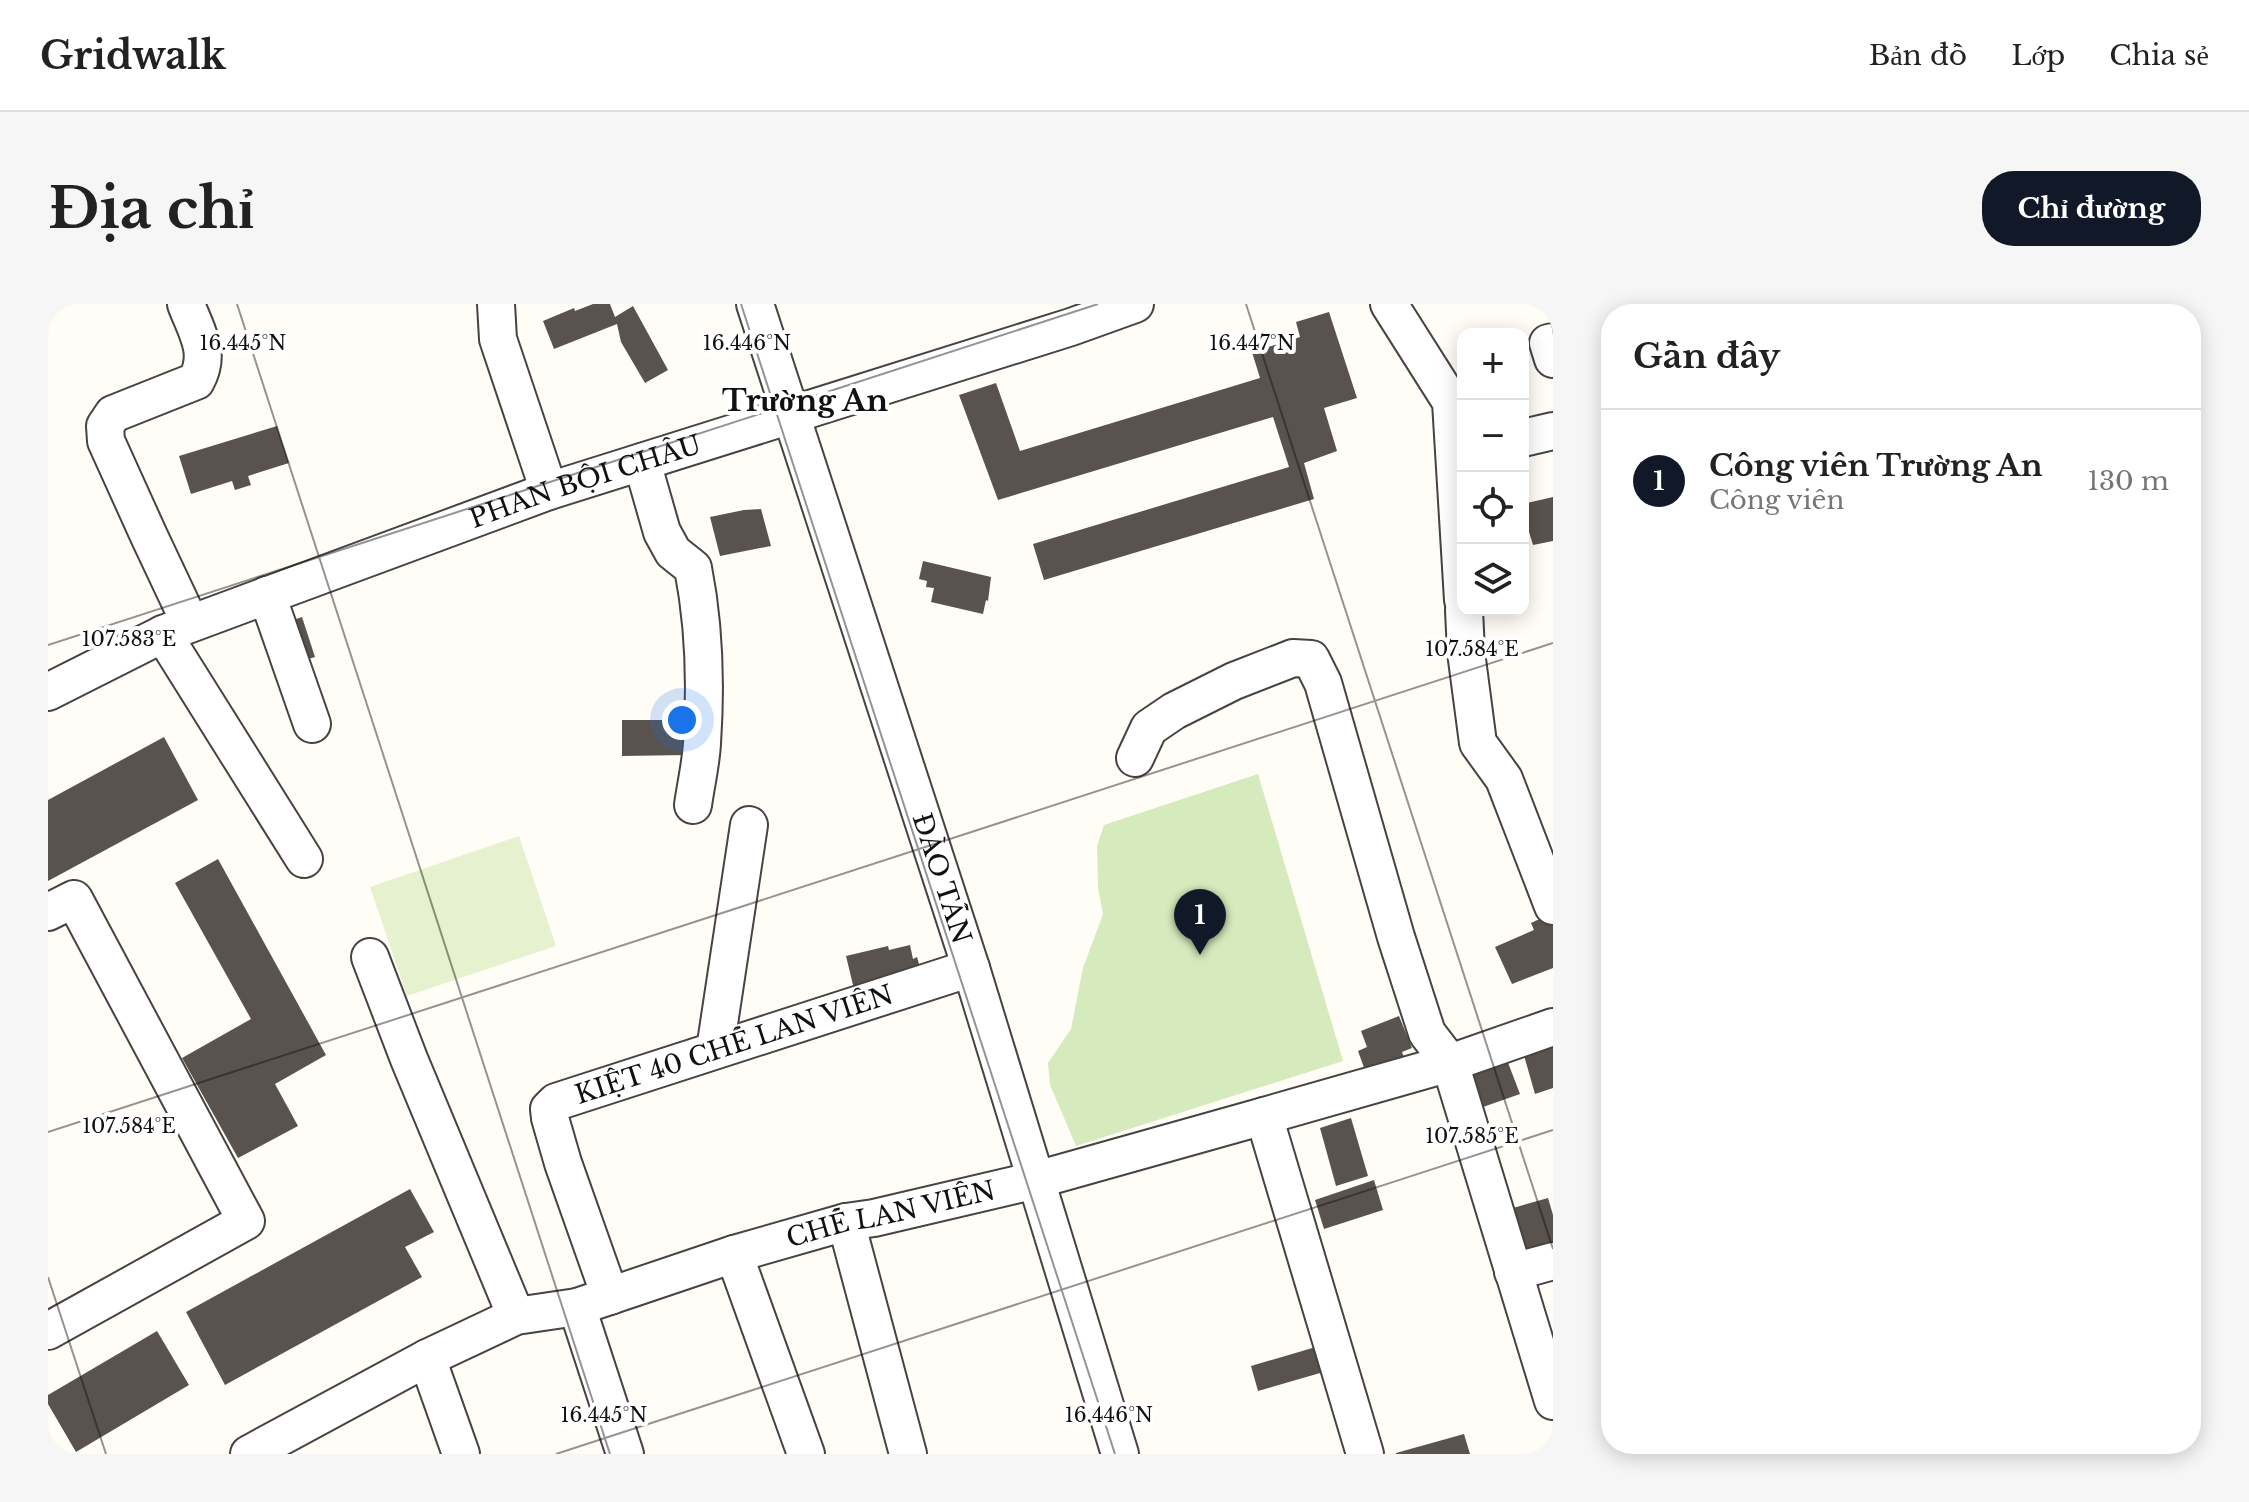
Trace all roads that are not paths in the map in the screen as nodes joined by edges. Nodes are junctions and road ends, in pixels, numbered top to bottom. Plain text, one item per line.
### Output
1 (186, 304) edge
2 (496, 304) edge
3 (755, 304) edge
4 (1135, 304) edge
5 (1389, 304) edge
6 (1069, 315) edge
7 (1553, 342) edge
8 (1553, 359) edge
9 (791, 415) junction
10 (1553, 431) edge
11 (1529, 437) edge
12 (1457, 447) edge
13 (642, 462) junction
14 (1459, 472) edge
15 (549, 491) junction
16 (1461, 544) edge
17 (267, 595) junction
18 (1464, 616) edge
19 (177, 628) junction
20 (48, 692) edge
21 (312, 724) dead end
22 (1135, 758) dead end
23 (693, 805) dead end
24 (749, 825) dead end
25 (304, 859) dead end
26 (1553, 906) edge
27 (48, 912) edge
28 (370, 957) dead end
29 (971, 968) junction
30 (1553, 1027) edge
31 (715, 1050) junction
32 (1450, 1063) junction
33 (1264, 1116) junction
34 (1036, 1180) junction
35 (846, 1222) junction
36 (734, 1254) junction
37 (1553, 1261) edge
38 (1513, 1272) junction
39 (594, 1302) junction
40 (516, 1316) junction
41 (48, 1331) edge
42 (427, 1358) junction
43 (1553, 1401) edge
44 (271, 1449) edge
45 (461, 1454) edge
46 (625, 1454) edge
47 (806, 1454) edge
48 (908, 1454) edge
49 (1120, 1454) edge
50 (1365, 1454) edge

1 - 19 street
2 - 15 street
3 - 9 street, ĐÀO TẤN
4 - 6 street, PHAN BỘI CHÂU
5 - 12 street
6 - 9 street, PHAN BỘI CHÂU
7 - 8 street
9 - 13 street, PHAN BỘI CHÂU
9 - 29 street, ĐÀO TẤN
10 - 11 street
13 - 15 street, PHAN BỘI CHÂU
13 - 23 street
14 - 16 street
15 - 17 street, PHAN BỘI CHÂU
17 - 19 street, PHAN BỘI CHÂU
17 - 21 street
18 - 26 street
19 - 20 street, PHAN BỘI CHÂU
19 - 25 street
22 - 32 street
24 - 31 street
27 - 41 street
28 - 40 street
29 - 31 street, KIỆT 40 CHẾ LAN VIÊN
29 - 34 street, ĐÀO TẤN
30 - 32 street, CHẾ LAN VIÊN
31 - 39 street, KIỆT 40 CHẾ LAN VIÊN
32 - 33 street, CHẾ LAN VIÊN
32 - 38 street
33 - 34 street, CHẾ LAN VIÊN
33 - 50 street
34 - 35 street, CHẾ LAN VIÊN
34 - 49 street, ĐÀO TẤN
35 - 36 street, CHẾ LAN VIÊN
35 - 48 street
36 - 39 street, CHẾ LAN VIÊN
36 - 47 street
37 - 38 street
38 - 43 street
39 - 40 street, CHẾ LAN VIÊN
39 - 46 street
40 - 42 street, CHẾ LAN VIÊN
42 - 44 street, CHẾ LAN VIÊN
42 - 45 street

